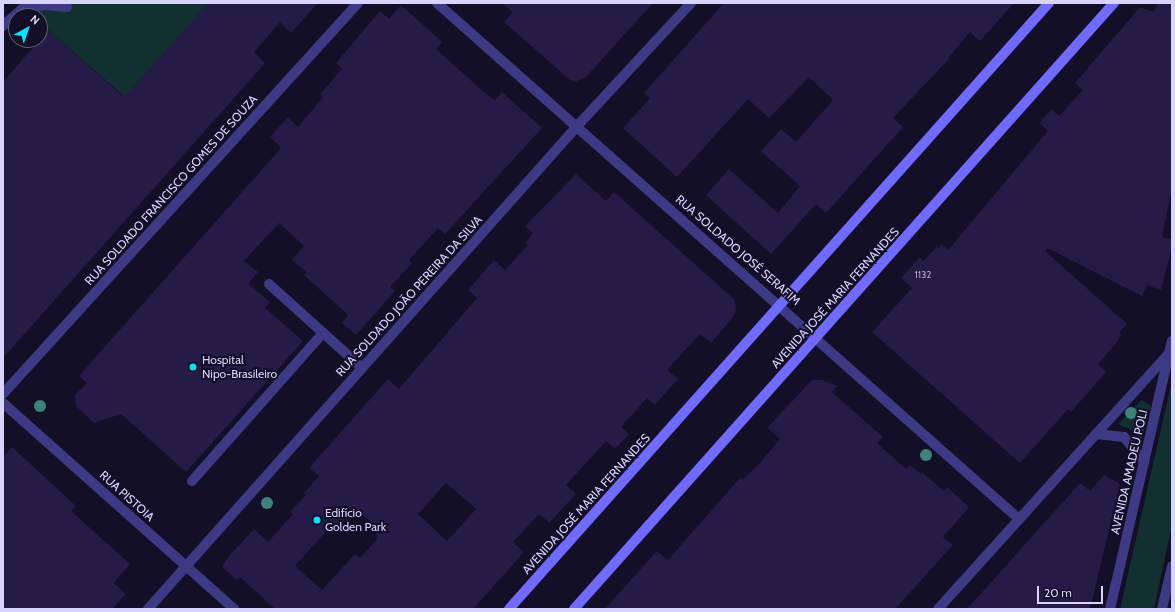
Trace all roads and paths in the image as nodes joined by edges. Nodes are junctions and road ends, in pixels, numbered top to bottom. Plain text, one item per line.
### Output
1 (358, 3) edge
2 (438, 3) edge
3 (691, 3) edge
4 (1049, 3) edge
5 (1114, 3) edge
6 (68, 7) dead end
7 (3, 26) edge
8 (577, 127) junction
9 (269, 284) dead end
10 (780, 305) junction
11 (324, 333) junction
12 (817, 338) junction
13 (1172, 341) edge
14 (1169, 353) junction
15 (362, 368) junction
16 (3, 394) edge
17 (3, 403) edge
18 (1096, 434) junction
19 (1144, 462) junction
20 (192, 481) dead end
21 (1019, 519) junction
22 (186, 566) junction
23 (1172, 566) edge
24 (148, 609) edge
25 (234, 609) edge
26 (509, 609) edge
27 (574, 609) edge
28 (938, 609) edge
29 (1110, 609) edge
30 (1162, 609) edge

1 - 16 street, RUA SOLDADO FRANCISCO GOMES DE SOUZA
2 - 8 street, RUA SOLDADO JOSÉ SERAFIM
3 - 8 street, RUA SOLDADO JOÃO PEREIRA DA SILVA
4 - 10 main road, AVENIDA JOSÉ MARIA FERNANDES
5 - 12 main road, AVENIDA JOSÉ MARIA FERNANDES
6 - 7 street
8 - 10 street, RUA SOLDADO JOSÉ SERAFIM
8 - 15 street, RUA SOLDADO JOÃO PEREIRA DA SILVA
9 - 11 street
10 - 12 street, RUA SOLDADO JOSÉ SERAFIM
10 - 26 main road, AVENIDA JOSÉ MARIA FERNANDES
11 - 15 street
11 - 20 street
12 - 21 street, RUA SOLDADO JOSÉ SERAFIM
12 - 27 main road, AVENIDA JOSÉ MARIA FERNANDES
13 - 14 street, AVENIDA AMADEU POLI
14 - 18 street
14 - 19 street, AVENIDA AMADEU POLI
15 - 22 street, RUA SOLDADO JOÃO PEREIRA DA SILVA
17 - 22 street, RUA PISTOIA
18 - 19 street
18 - 21 street
19 - 29 street, AVENIDA AMADEU POLI
21 - 28 street
22 - 24 street, RUA SOLDADO JOÃO PEREIRA DA SILVA
22 - 25 street, RUA PISTOIA
23 - 30 street

